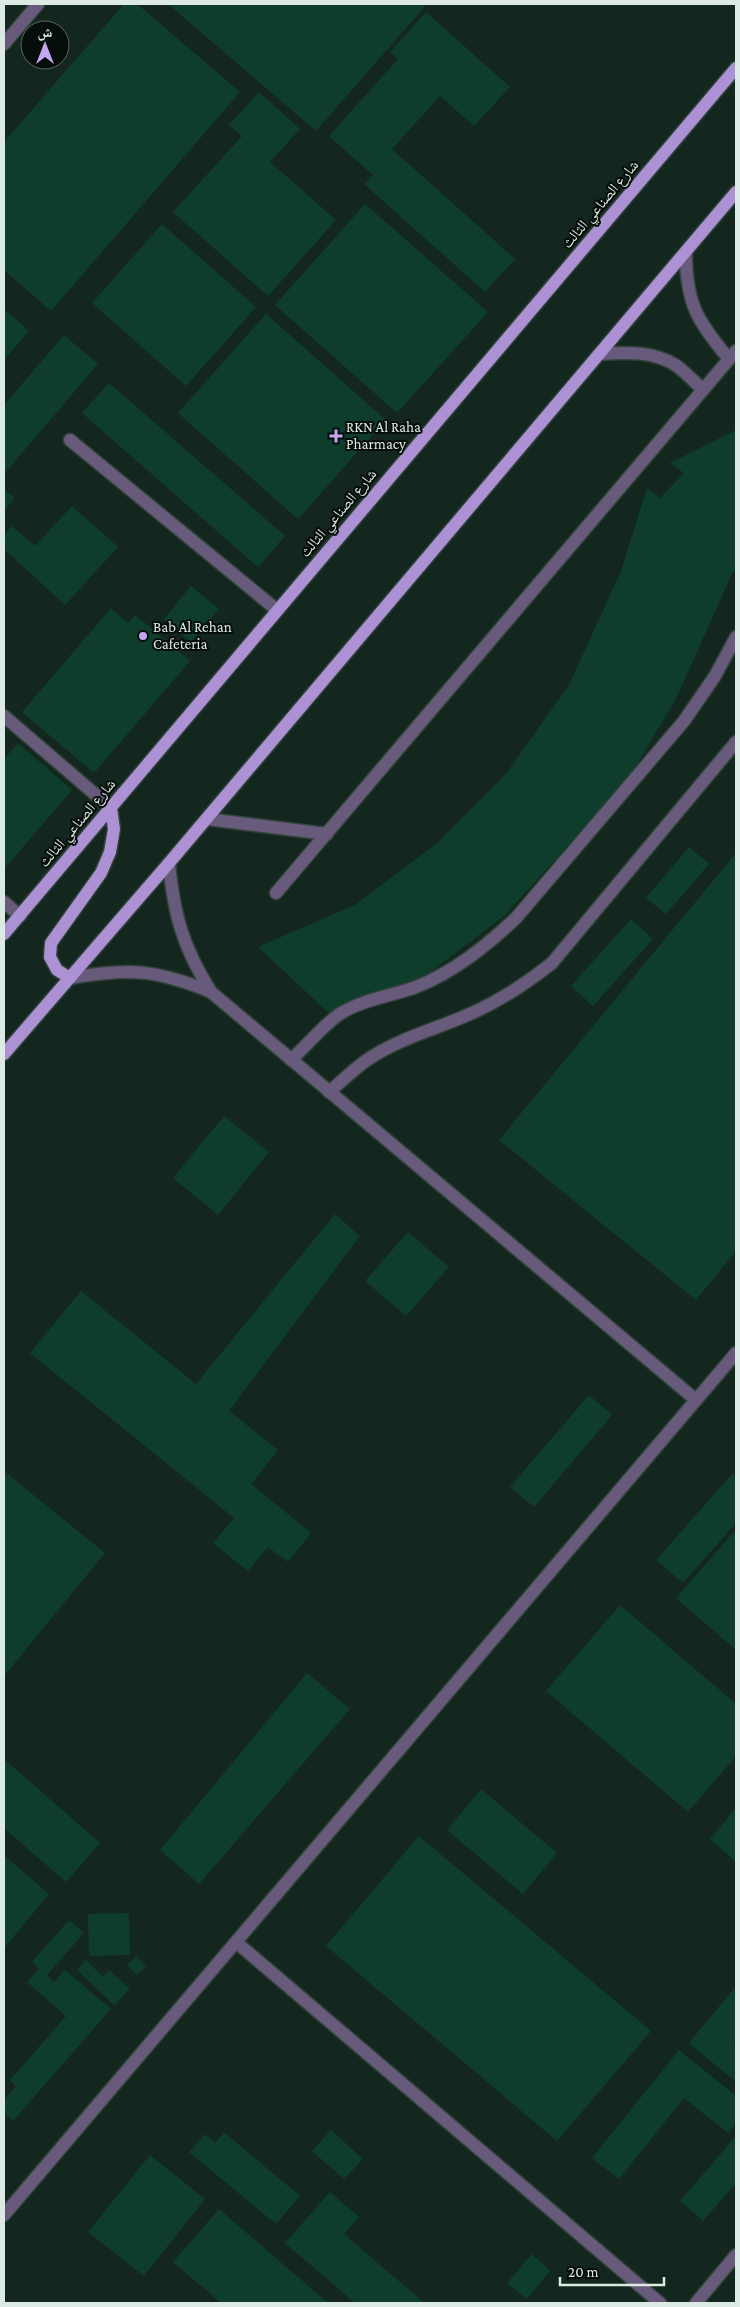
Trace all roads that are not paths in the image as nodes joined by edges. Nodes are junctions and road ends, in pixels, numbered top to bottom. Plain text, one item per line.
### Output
1 (38, 4) edge
2 (4, 44) edge
3 (736, 68) edge
4 (736, 192) edge
5 (686, 252) junction
6 (600, 354) junction
7 (733, 355) edge
8 (703, 390) junction
9 (70, 440) dead end
10 (277, 610) junction
11 (736, 637) edge
12 (4, 716) edge
13 (736, 742) edge
14 (111, 808) junction
15 (207, 818) junction
16 (327, 834) junction
17 (170, 863) junction
18 (276, 893) dead end
19 (4, 902) edge
20 (20, 916) junction
21 (4, 934) edge
22 (70, 978) junction
23 (211, 992) junction
24 (4, 1054) edge
25 (291, 1060) junction
26 (329, 1092) junction
27 (736, 1353) edge
28 (696, 1400) junction
29 (236, 1942) junction
30 (4, 2215) edge
31 (736, 2255) edge
32 (660, 2303) edge
33 (696, 2303) edge

1 - 2 street
3 - 10 main road, شارع الصناعي الثالث
4 - 5 main road
5 - 6 main road
5 - 7 street
6 - 8 street
6 - 15 main road
7 - 8 street
8 - 16 street
9 - 10 street
10 - 14 main road, شارع الصناعي الثالث
11 - 25 street
12 - 14 street
13 - 26 street
14 - 20 main road, شارع الصناعي الثالث
14 - 22 main road
15 - 16 street
15 - 17 main road
16 - 18 street
17 - 22 main road
17 - 23 street
19 - 20 street
20 - 21 main road, شارع الصناعي الثالث
22 - 23 street
22 - 24 main road
23 - 25 street
25 - 26 street
26 - 28 street
27 - 28 street
28 - 29 street
29 - 30 street
29 - 32 street
31 - 33 street

